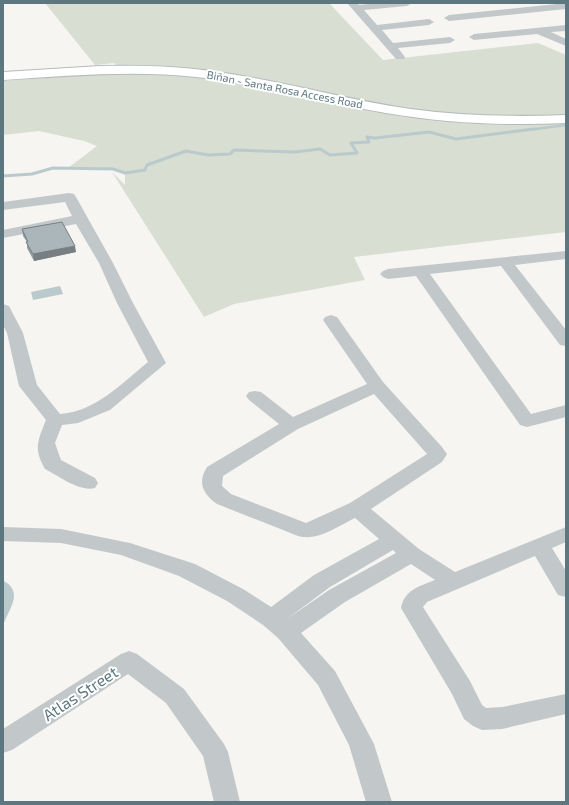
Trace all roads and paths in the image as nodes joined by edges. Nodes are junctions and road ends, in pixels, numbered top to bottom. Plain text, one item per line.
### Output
1 (407, 3) edge
2 (501, 3) edge
3 (495, 4) edge
4 (355, 6) edge
5 (566, 6) edge
6 (511, 12) junction
7 (449, 18) dead end
8 (429, 22) dead end
9 (566, 28) edge
10 (437, 29) dead end
11 (539, 30) junction
12 (378, 31) junction
13 (474, 37) dead end
14 (450, 40) dead end
15 (566, 43) edge
16 (391, 46) junction
17 (400, 57) dead end
18 (134, 67) junction
19 (3, 72) edge
20 (3, 76) edge
21 (389, 107) junction
22 (566, 114) edge
23 (566, 119) edge
24 (3, 206) edge
25 (80, 219) junction
26 (3, 234) edge
27 (566, 255) edge
28 (505, 262) junction
29 (420, 271) junction
30 (388, 274) dead end
31 (3, 309) edge
32 (331, 320) dead end
33 (566, 341) edge
34 (377, 386) junction
35 (255, 396) dead end
36 (566, 411) edge
37 (55, 420) junction
38 (291, 425) junction
39 (88, 483) dead end
40 (357, 508) junction
41 (3, 534) edge
42 (566, 534) edge
43 (394, 540) junction
44 (539, 546) junction
45 (411, 554) junction
46 (455, 582) junction
47 (566, 589) edge
48 (278, 625) junction
49 (566, 704) edge
50 (3, 742) edge
51 (227, 802) edge
52 (379, 802) edge

1 - 4 street
2 - 3 street
3 - 6 street
4 - 12 street
5 - 6 street
6 - 7 street
6 - 11 street
8 - 12 street
9 - 11 street
10 - 12 street
11 - 13 street
11 - 15 street
12 - 16 street
14 - 16 street
16 - 17 street
18 - 19 main road, Biñan - Santa Rosa Access Road
18 - 20 main road, Biñan - Santa Rosa Access Road
18 - 21 main road, Biñan - Santa Rosa Access Road
21 - 22 main road, Biñan - Santa Rosa Access Road
21 - 23 main road, Biñan - Santa Rosa Access Road
24 - 25 street
25 - 26 street
25 - 37 street
27 - 28 street
28 - 29 street
28 - 33 street
29 - 30 street
29 - 36 street
31 - 37 street
32 - 34 street
34 - 38 street
34 - 40 street
35 - 38 street
37 - 39 street
38 - 40 street
40 - 43 street
41 - 48 street
42 - 44 street
43 - 45 street
43 - 48 street
44 - 46 street
44 - 47 street
45 - 46 street
45 - 48 street
46 - 49 street
48 - 52 street
50 - 51 street, Atlas Street

